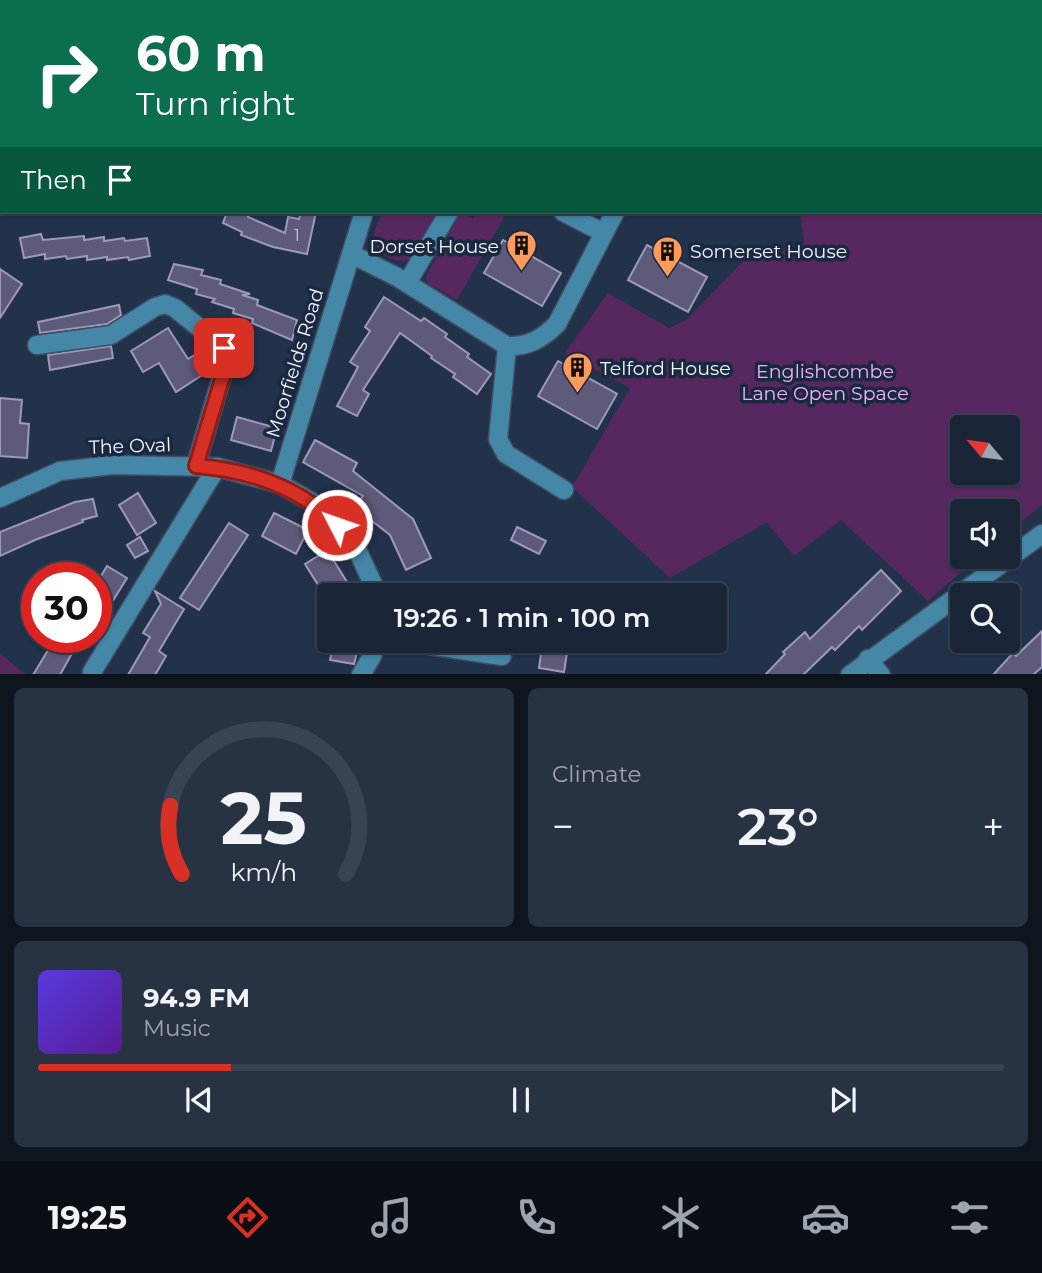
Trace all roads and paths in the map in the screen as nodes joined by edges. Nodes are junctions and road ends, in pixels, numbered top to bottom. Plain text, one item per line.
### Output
1 (363, 214) edge
2 (448, 214) edge
3 (567, 214) edge
4 (614, 214) edge
5 (604, 233) junction
6 (351, 254) junction
7 (407, 283) junction
8 (37, 345) dead end
9 (507, 346) junction
10 (196, 466) junction
11 (217, 467) junction
12 (280, 484) junction
13 (564, 490) dead end
14 (0, 498) edge
15 (1042, 534) edge
16 (372, 583) edge
17 (373, 653) edge
18 (482, 653) edge
19 (502, 656) dead end
20 (868, 659) junction
21 (92, 672) dead end
22 (361, 674) edge
23 (849, 674) edge
24 (881, 674) edge

1 - 6 street, Moorfields Road
2 - 7 street
3 - 5 street
4 - 5 street
5 - 9 street
6 - 7 street
6 - 12 street, Moorfields Road
7 - 9 street
8 - 10 street
9 - 13 street
10 - 11 street, The Oval
10 - 14 street, The Oval
11 - 12 street, The Oval
11 - 21 street
12 - 16 street, The Oval
15 - 20 street
17 - 22 street
18 - 19 street
20 - 23 street
20 - 24 street

